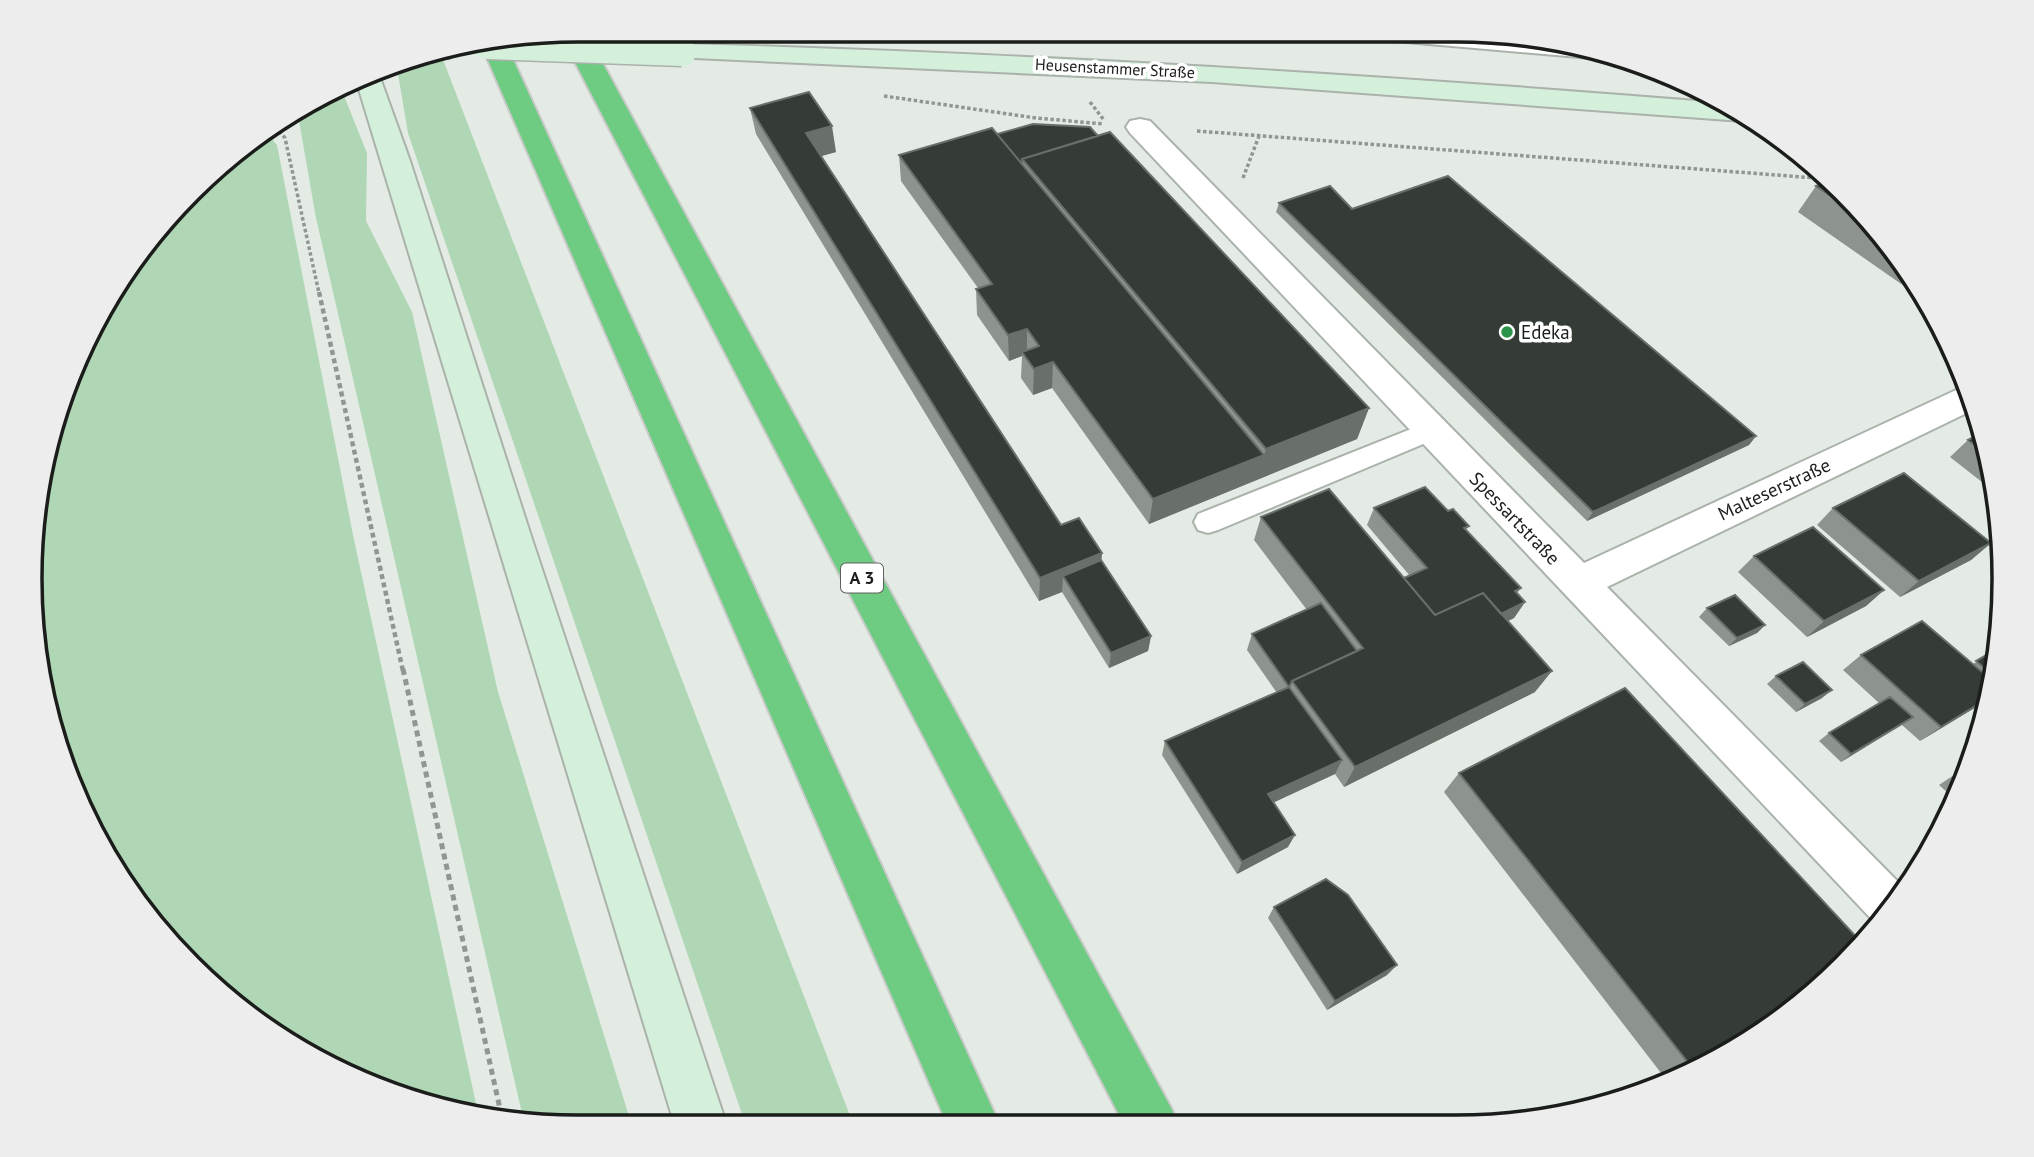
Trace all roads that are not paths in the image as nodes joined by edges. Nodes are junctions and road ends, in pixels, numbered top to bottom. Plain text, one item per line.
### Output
1 (578, 42) edge
2 (516, 46) edge
3 (497, 49) edge
4 (370, 84) edge
5 (1719, 111) edge
6 (1140, 127) road end
7 (1962, 400) edge
8 (1431, 430) junction
9 (1208, 522) dead end
10 (1578, 583) junction
11 (1884, 901) edge
12 (697, 1115) edge
13 (969, 1115) edge
14 (1147, 1115) edge

1 - 14 highway, A 3
2 - 5 street, Heusenstammer Straße, bridge
3 - 13 highway
4 - 12 street
6 - 8 street, Spessartstraße
7 - 10 street, Malteserstraße
8 - 9 lane
8 - 10 street, Spessartstraße
10 - 11 street, Spessartstraße

